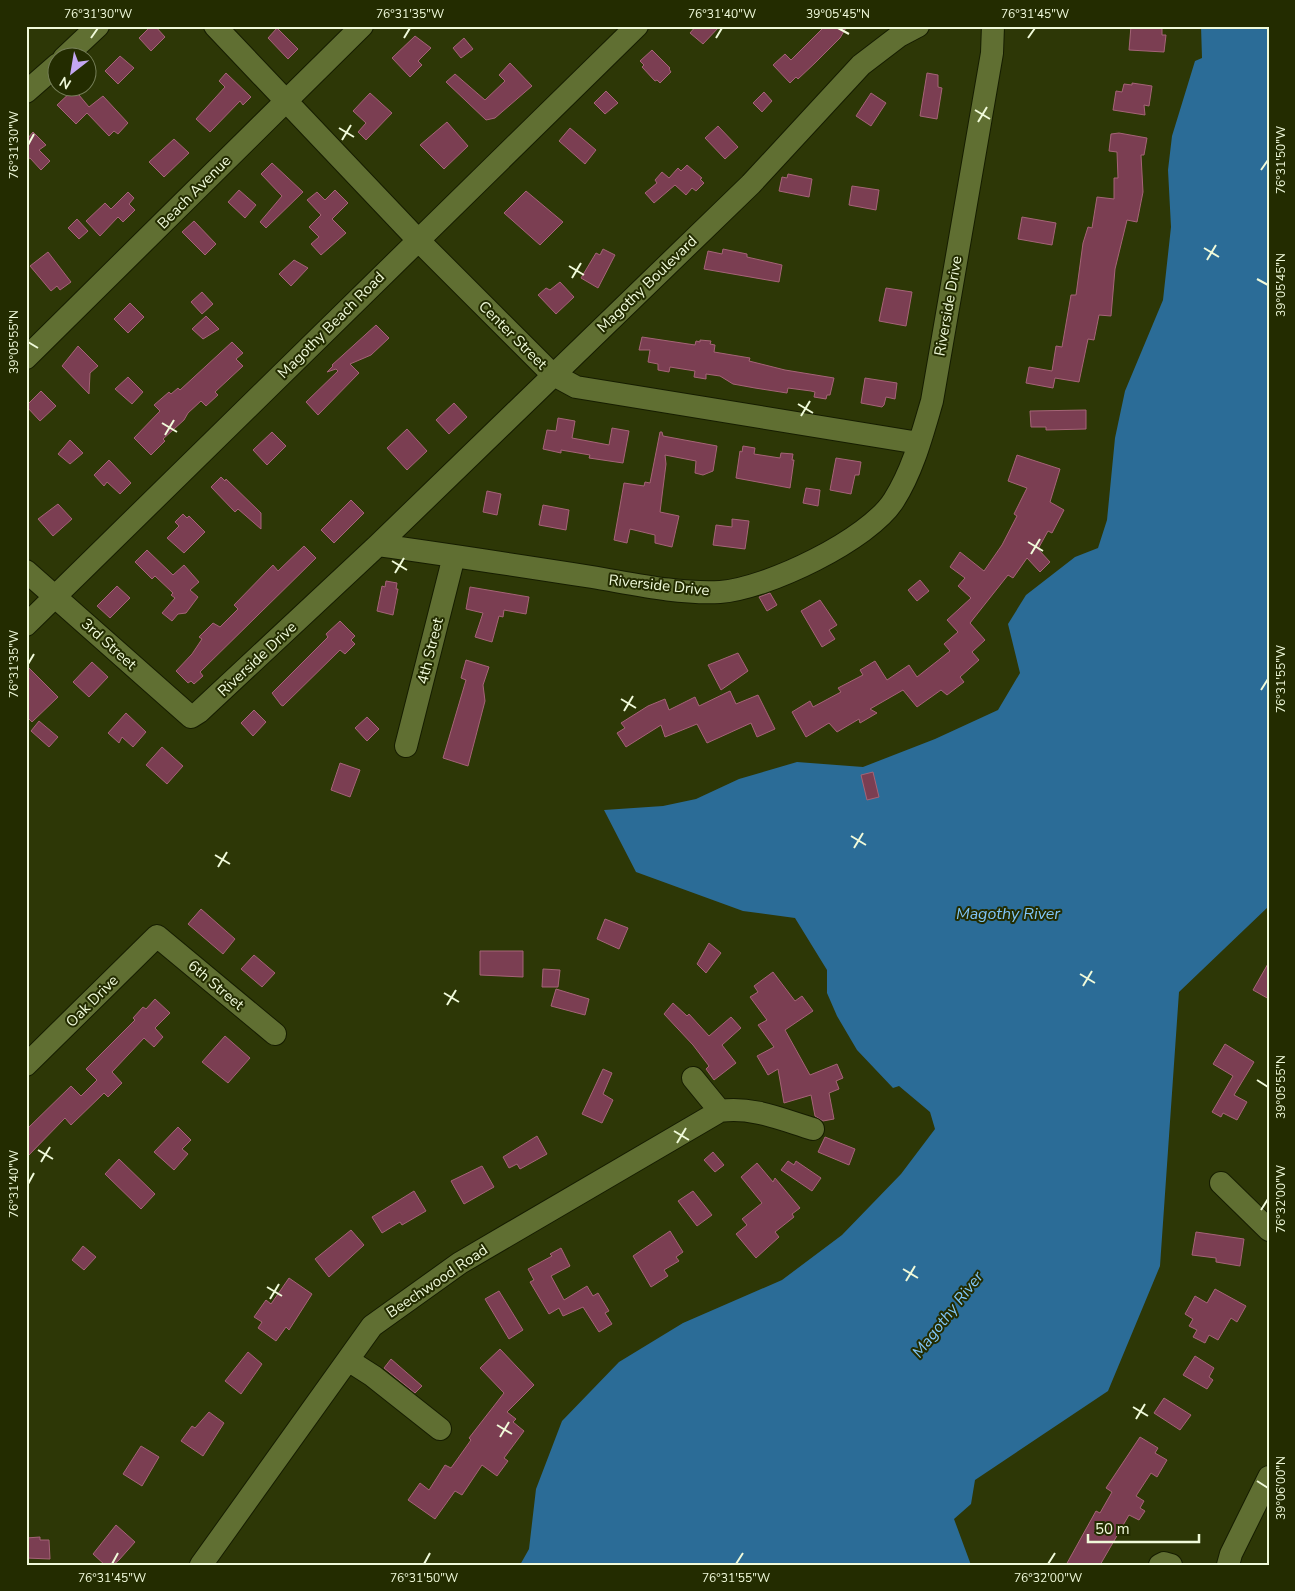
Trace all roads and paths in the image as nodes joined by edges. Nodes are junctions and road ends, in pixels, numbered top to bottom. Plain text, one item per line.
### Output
1 (98, 26) edge
2 (215, 26) edge
3 (362, 26) edge
4 (637, 26) edge
5 (918, 26) edge
6 (992, 26) edge
7 (75, 48) edge
8 (48, 73) edge
9 (26, 92) edge
10 (285, 102) junction
11 (418, 240) junction
12 (26, 358) edge
13 (552, 374) junction
14 (919, 443) junction
15 (378, 545) junction
16 (454, 556) junction
17 (26, 571) edge
18 (56, 596) junction
19 (26, 625) edge
20 (191, 717) joint
21 (406, 746) dead end
22 (157, 936) joint
23 (275, 1034) dead end
24 (26, 1065) edge
25 (693, 1078) dead end
26 (720, 1111) junction
27 (813, 1129) dead end
28 (1221, 1183) dead end
29 (1269, 1230) edge
30 (348, 1360) junction
31 (440, 1429) dead end
32 (1269, 1477) edge
33 (201, 1565) edge
34 (1160, 1565) edge
35 (1171, 1565) edge
36 (1228, 1565) edge

1 - 7 street
2 - 10 street, Center Street
3 - 10 street, Beach Avenue
4 - 11 street, Magothy Beach Road
5 - 13 street, Magothy Boulevard
6 - 14 street, Riverside Drive
8 - 9 street
10 - 11 street, Center Street
10 - 12 street, Beach Avenue
11 - 13 street, Center Street
11 - 18 street, Magothy Beach Road
13 - 14 street, Center Street
13 - 15 street, Magothy Boulevard
14 - 16 street, Riverside Drive
15 - 16 street, Riverside Drive
15 - 20 street, Riverside Drive
16 - 21 street, 4th Street
17 - 18 street, 3rd Street
18 - 19 street, Magothy Beach Road
18 - 20 street, 3rd Street
22 - 23 street, 6th Street
22 - 24 street, Oak Drive
25 - 26 street
26 - 27 street
26 - 30 street, Beechwood Road
28 - 29 street
30 - 31 street
30 - 33 street, Beechwood Road
32 - 36 street
34 - 35 street

